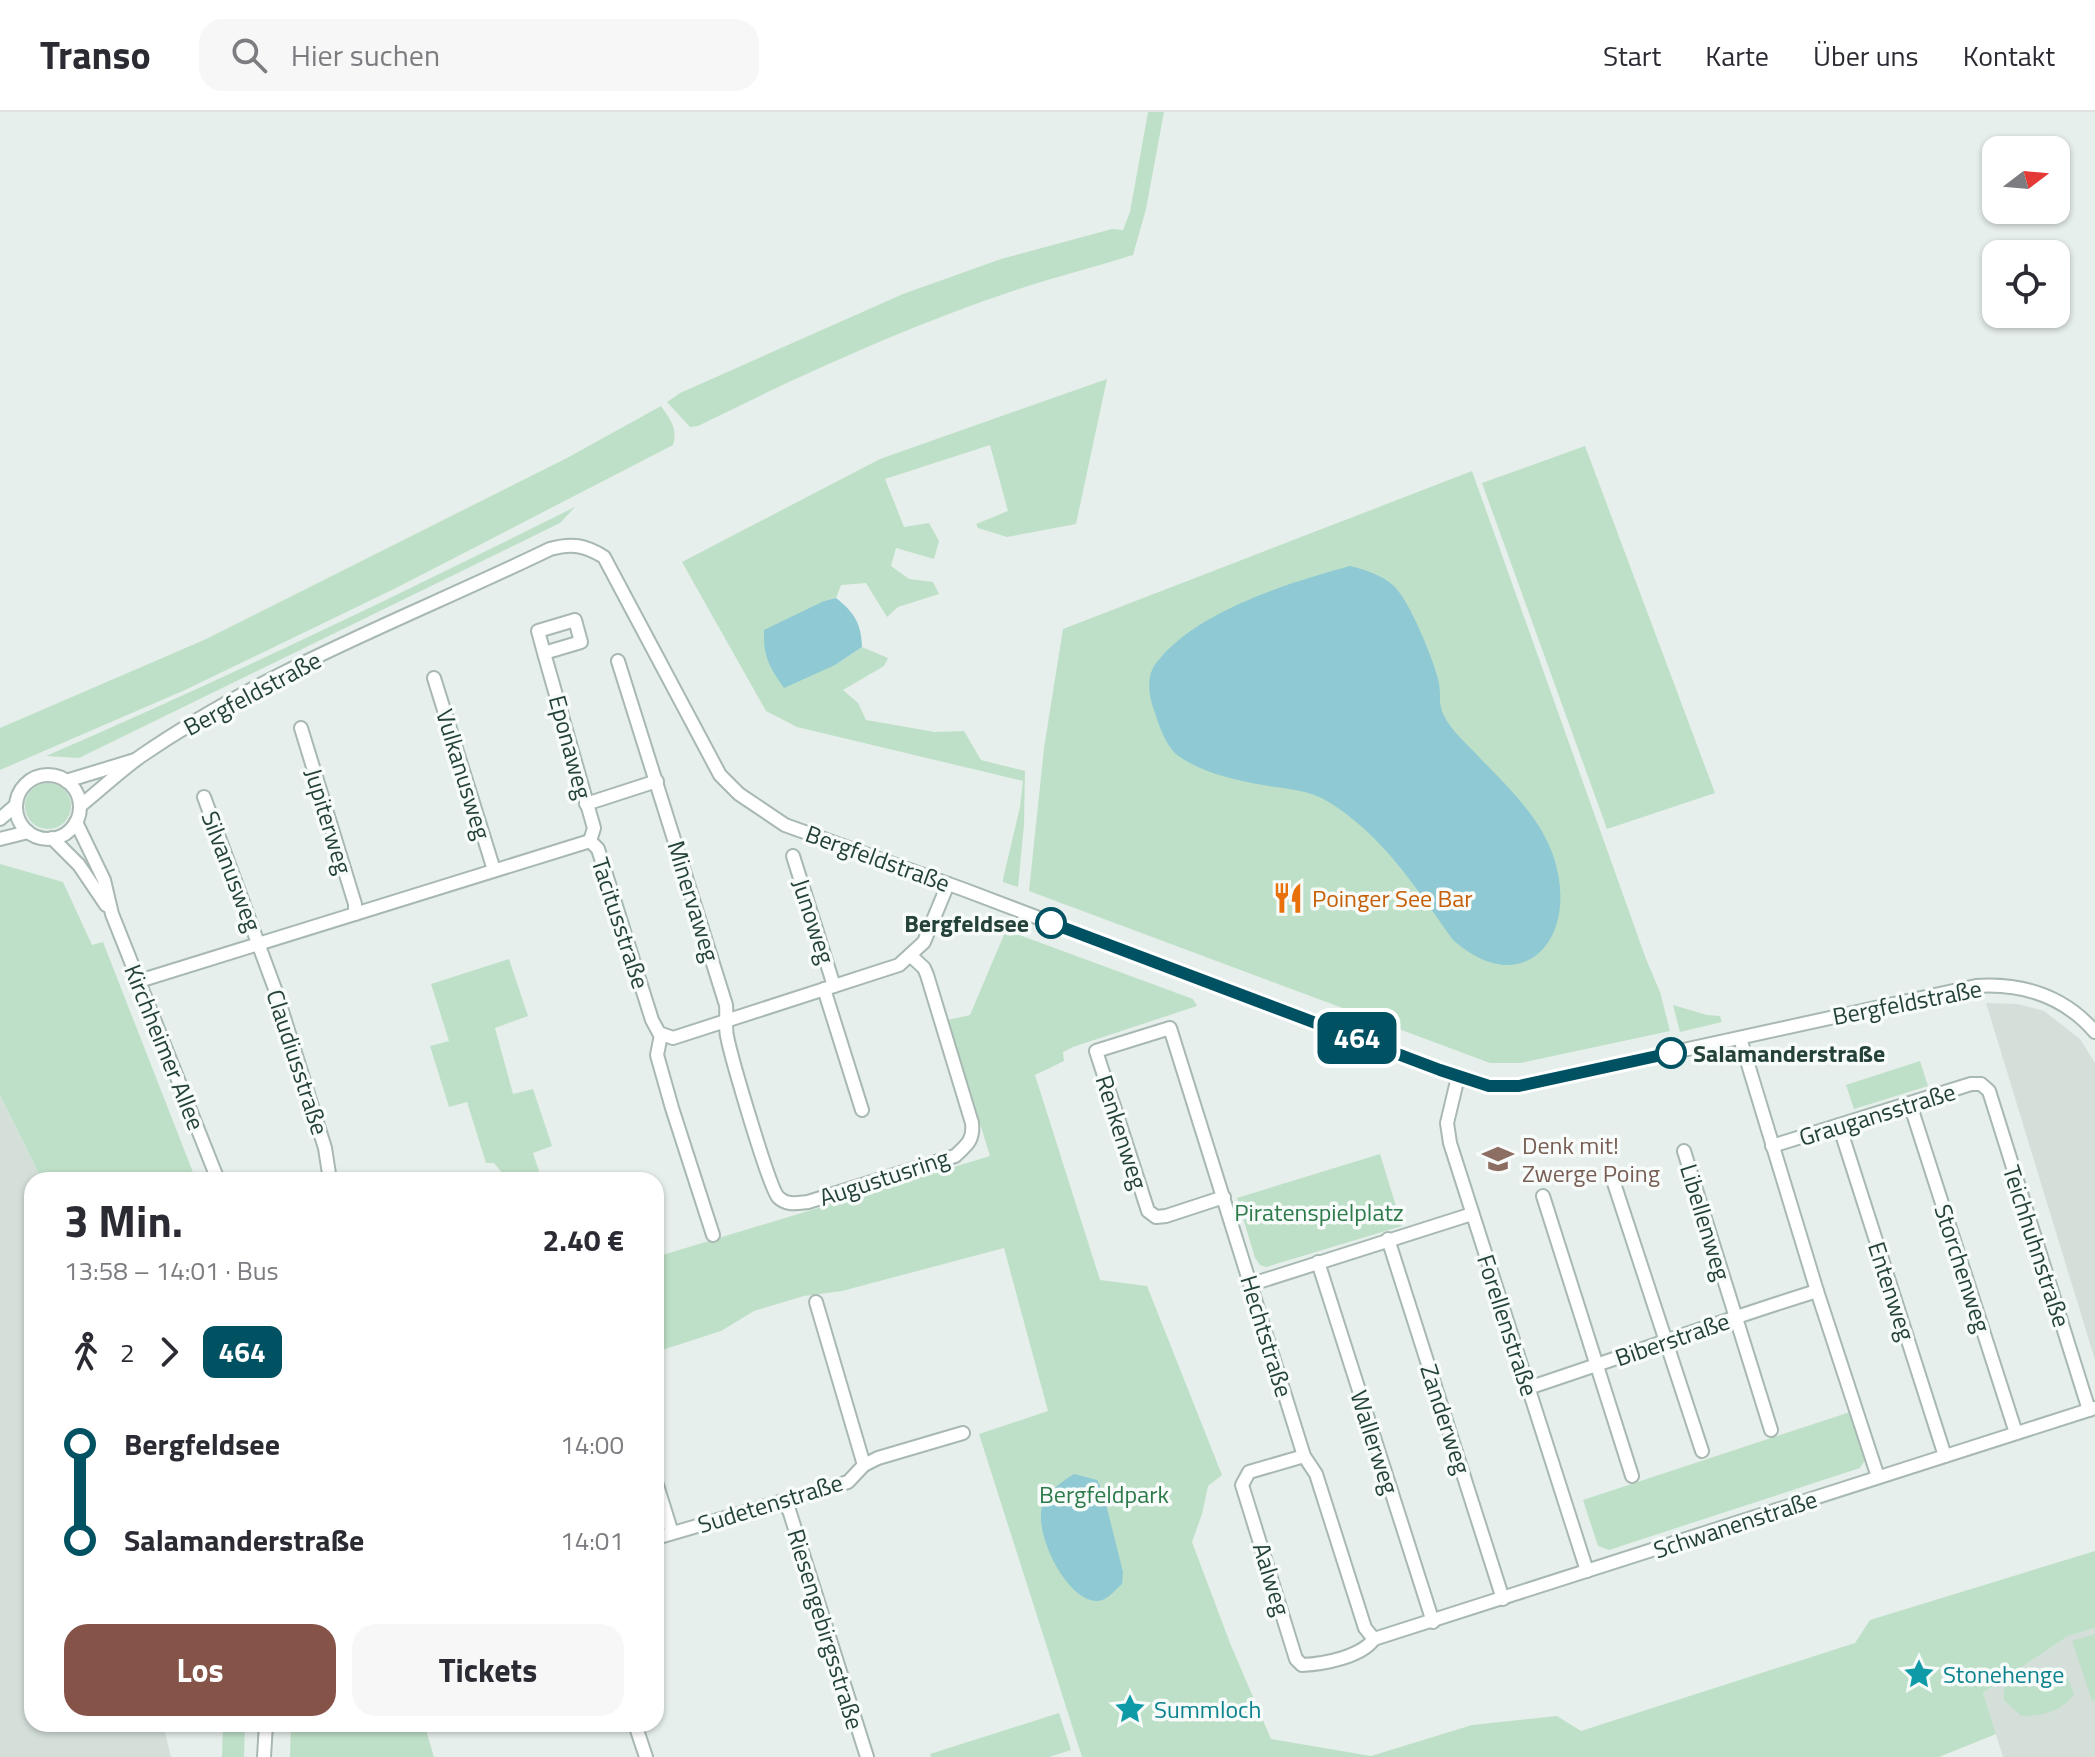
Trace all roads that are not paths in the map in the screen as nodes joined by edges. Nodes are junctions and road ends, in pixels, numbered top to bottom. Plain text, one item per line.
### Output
1 (544, 653) dead end
2 (618, 661) dead end
3 (434, 678) dead end
4 (301, 728) dead end
5 (138, 759) junction
6 (66, 781) junction
7 (657, 781) junction
8 (204, 797) dead end
9 (586, 804) junction
10 (16, 805) junction
11 (80, 806) junction
12 (0, 819) edge
13 (76, 822) junction
14 (28, 832) junction
15 (52, 838) junction
16 (0, 839) edge
17 (590, 841) junction
18 (793, 856) dead end
19 (494, 870) junction
20 (948, 884) junction
21 (112, 914) junction
22 (355, 914) junction
23 (260, 945) junction
24 (910, 955) junction
25 (139, 981) junction
26 (829, 987) junction
27 (727, 1021) junction
28 (1170, 1028) joint
29 (2095, 1032) edge
30 (661, 1035) junction
31 (1740, 1038) junction
32 (1458, 1077) junction
33 (1981, 1084) joint
34 (1910, 1104) junction
35 (862, 1110) dead end
36 (1839, 1125) junction
37 (1772, 1146) junction
38 (1684, 1151) dead end
39 (215, 1172) edge
40 (329, 1172) edge
41 (1611, 1174) dead end
42 (1543, 1196) dead end
43 (1224, 1197) junction
44 (1472, 1214) junction
45 (713, 1235) dead end
46 (1388, 1239) junction
47 (1318, 1262) junction
48 (1252, 1284) junction
49 (1817, 1291) junction
50 (816, 1302) dead end
51 (1735, 1317) junction
52 (1665, 1343) junction
53 (1596, 1365) junction
54 (1528, 1388) junction
55 (2092, 1409) edge
56 (1771, 1430) dead end
57 (963, 1433) dead end
58 (2016, 1433) junction
59 (1702, 1451) dead end
60 (1304, 1456) junction
61 (1945, 1456) junction
62 (864, 1465) junction
63 (1632, 1476) dead end
64 (1878, 1477) junction
65 (782, 1503) junction
66 (664, 1508) edge
67 (672, 1533) junction
68 (664, 1536) edge
69 (1587, 1571) junction
70 (1503, 1599) junction
71 (1433, 1622) junction
72 (1374, 1639) junction
73 (266, 1732) edge
74 (638, 1732) edge
75 (264, 1757) edge
76 (646, 1757) edge
77 (867, 1757) edge

1 - 9 street, Eponaweg
2 - 7 street, Minervaweg
3 - 19 street, Vulkanusweg
4 - 22 street, Jupiterweg
5 - 6 street, Bergfeldstraße
5 - 11 street, Bergfeldstraße
5 - 20 street, Bergfeldstraße
6 - 10 street
6 - 11 street
7 - 9 street
7 - 27 street, Minervaweg
8 - 23 street, Silvanusweg
9 - 17 street, Eponaweg
10 - 12 street
10 - 14 street
11 - 13 street
13 - 15 street
13 - 21 street, Kirchheimer Allee
14 - 15 street
14 - 16 street
15 - 21 street, Kirchheimer Allee
17 - 19 street, Tacitusstraße
17 - 30 street, Tacitusstraße
18 - 26 street, Junoweg
19 - 22 street, Tacitusstraße
20 - 24 street
20 - 32 street, Bergfeldstraße
21 - 25 street, Kirchheimer Allee
22 - 23 street, Tacitusstraße
23 - 25 street, Tacitusstraße
23 - 40 street, Claudiusstraße
24 - 26 street
24 - 27 street, Augustusring
25 - 39 street, Kirchheimer Allee
26 - 27 street
26 - 35 street, Junoweg
27 - 30 street
28 - 43 street, Hechtstraße
28 - 43 street, Renkenweg
29 - 31 street, Bergfeldstraße
30 - 45 street
31 - 32 street, Bergfeldstraße
31 - 37 street
32 - 44 street, Forellenstraße
33 - 34 street, Graugansstraße
33 - 55 street, Teichhuhnstraße
34 - 36 street, Graugansstraße
34 - 58 street, Storchenweg
36 - 37 street, Graugansstraße
36 - 61 street, Entenweg
37 - 49 street
38 - 51 street, Libellenweg
41 - 52 street
42 - 53 street
43 - 48 street, Hechtstraße
44 - 46 street
44 - 54 street, Forellenstraße
46 - 47 street
46 - 70 street, Zanderweg
47 - 48 street
47 - 71 street, Wallerweg
48 - 60 street, Hechtstraße
49 - 51 street, Biberstraße
49 - 64 street
50 - 62 street, Sudetenstraße
51 - 52 street, Biberstraße
51 - 56 street, Libellenweg
52 - 53 street, Biberstraße
52 - 59 street
53 - 54 street, Biberstraße
53 - 63 street
54 - 69 street, Forellenstraße
55 - 58 street, Schwanenstraße
57 - 62 street, Sudetenstraße
58 - 61 street, Schwanenstraße
60 - 72 street, Hechtstraße
60 - 72 street, Aalweg
61 - 64 street, Schwanenstraße
62 - 65 street, Sudetenstraße
64 - 69 street, Schwanenstraße
65 - 67 street, Sudetenstraße
65 - 77 street, Riesengebirgsstraße
66 - 67 street, Sudetenstraße
67 - 68 street, Sudetenstraße
69 - 70 street, Schwanenstraße
70 - 71 street, Schwanenstraße
71 - 72 street, Schwanenstraße
73 - 75 street
74 - 76 street

